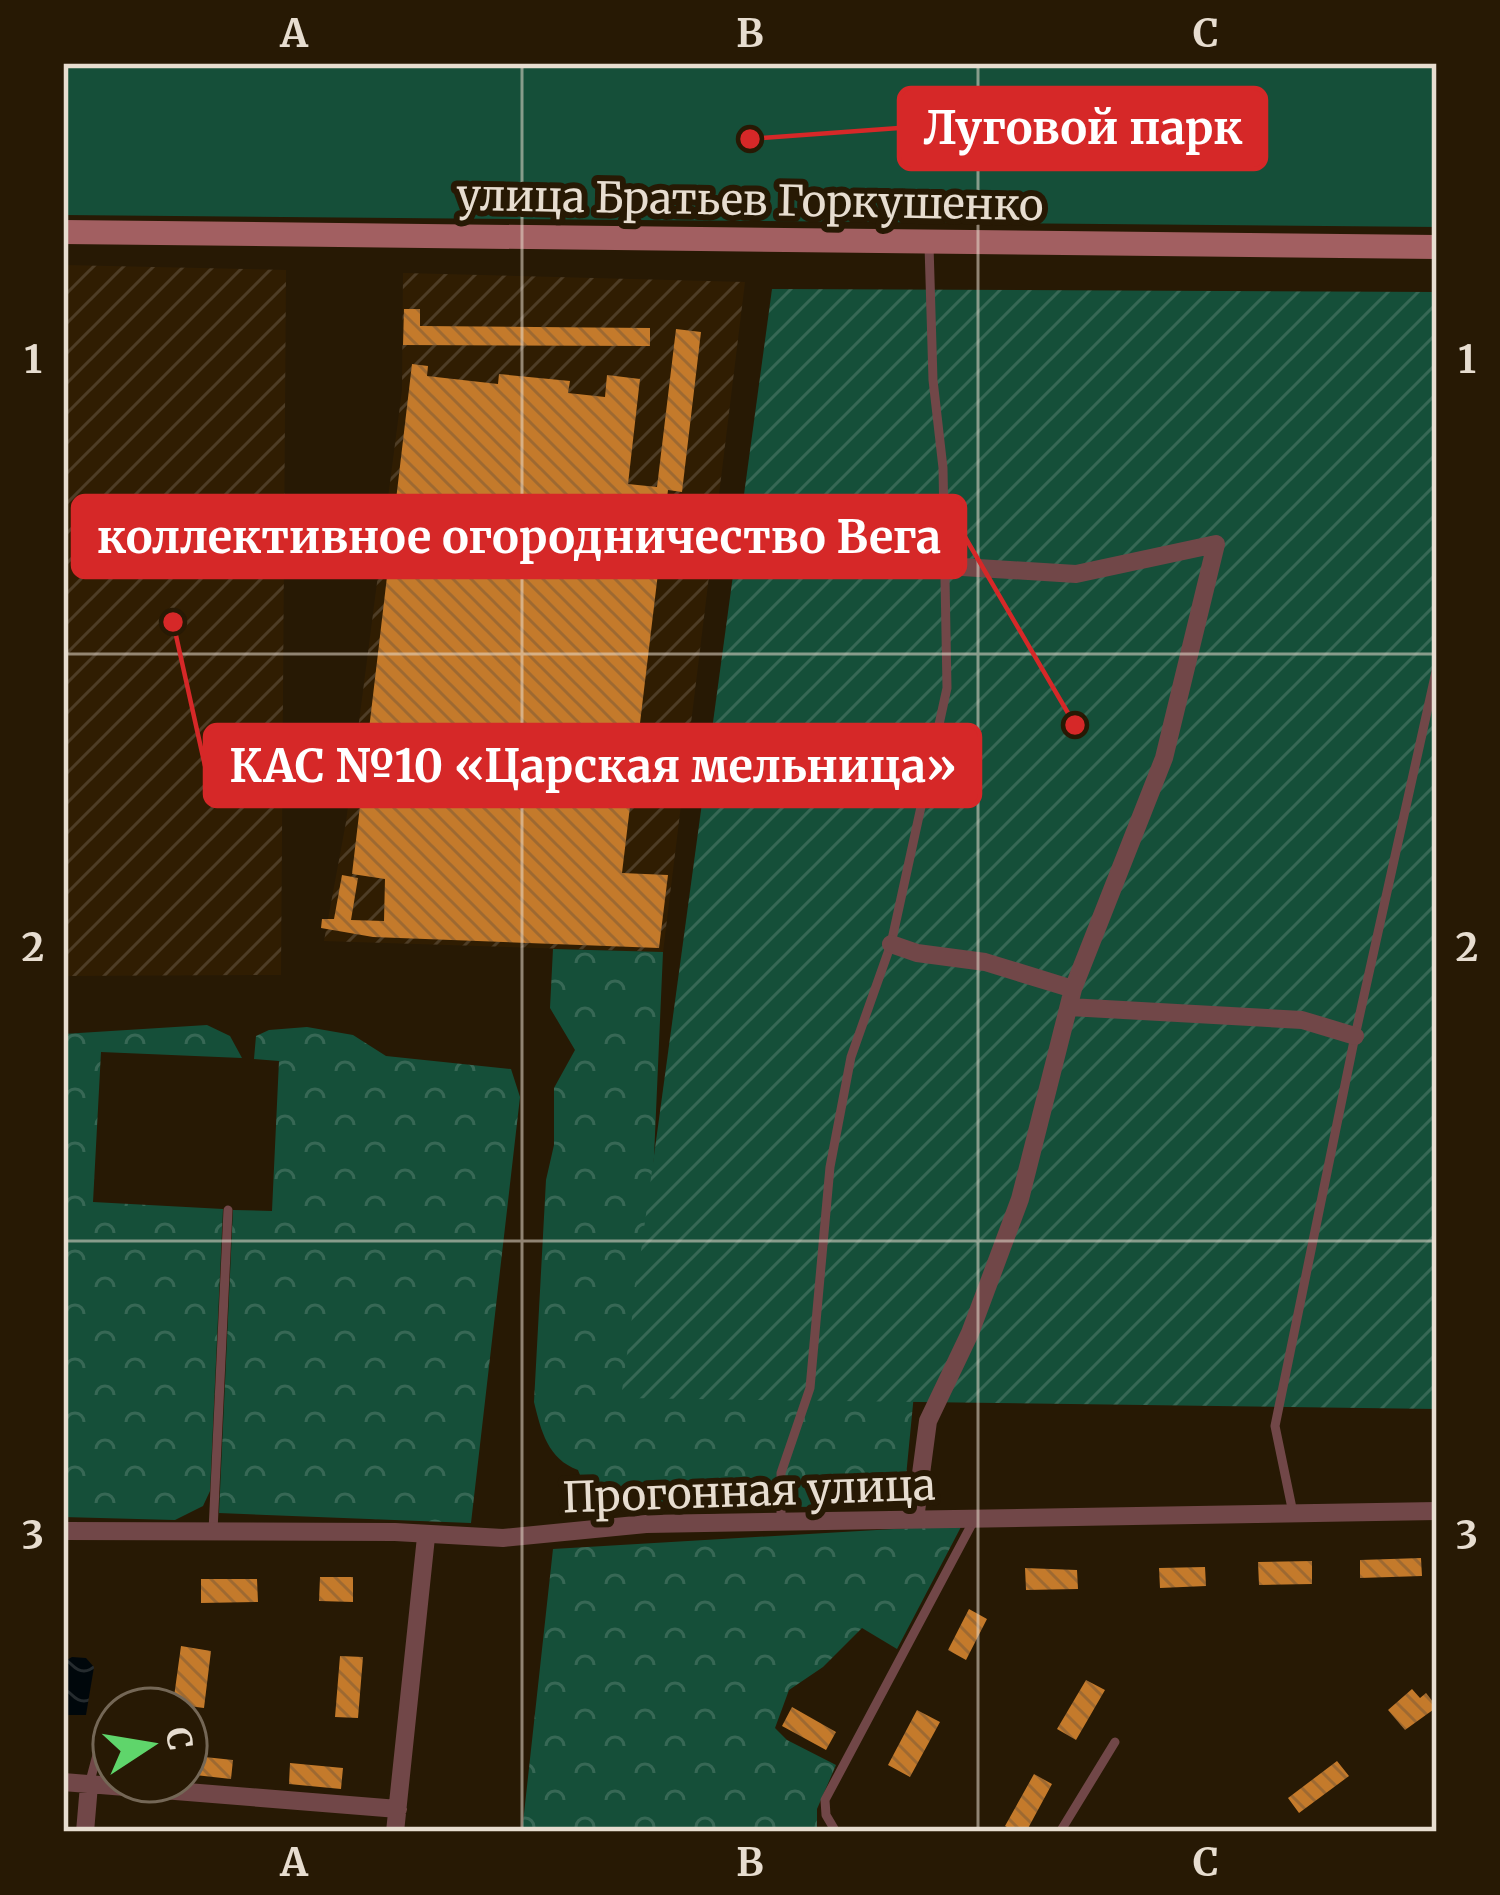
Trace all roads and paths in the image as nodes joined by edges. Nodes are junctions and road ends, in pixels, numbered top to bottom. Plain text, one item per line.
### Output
1 (63, 232) edge
2 (929, 240) junction
3 (1437, 247) edge
4 (946, 566) junction
5 (1437, 667) edge
6 (1434, 708) edge
7 (891, 944) junction
8 (1071, 998) junction
9 (1355, 1036) junction
10 (228, 1210) dead end
11 (1437, 1510) edge
12 (1293, 1514) junction
13 (915, 1520) junction
14 (974, 1520) junction
15 (781, 1522) junction
16 (213, 1531) junction
17 (63, 1532) edge
18 (426, 1537) junction
19 (1115, 1742) dead end
20 (90, 1778) edge
21 (63, 1782) edge
22 (88, 1785) junction
23 (398, 1809) junction
24 (85, 1832) edge
25 (395, 1832) edge
26 (836, 1832) edge
27 (1060, 1832) edge

1 - 2 street, улица Братьев Горкушенко
2 - 3 street, улица Братьев Горкушенко
2 - 4 lane
4 - 7 lane
4 - 8 street
5 - 6 lane
6 - 9 lane
7 - 8 street
7 - 15 lane
8 - 9 street
8 - 13 street
9 - 12 lane
10 - 16 lane
11 - 12 street, Прогонная улица
12 - 14 street, Прогонная улица
13 - 14 street, Прогонная улица
13 - 15 street, Прогонная улица
14 - 26 lane
15 - 18 street, Прогонная улица
16 - 17 street, Прогонная улица
16 - 18 street, Прогонная улица
18 - 23 street
19 - 27 lane
20 - 22 lane
21 - 22 street
22 - 23 street
22 - 24 street
23 - 25 street

